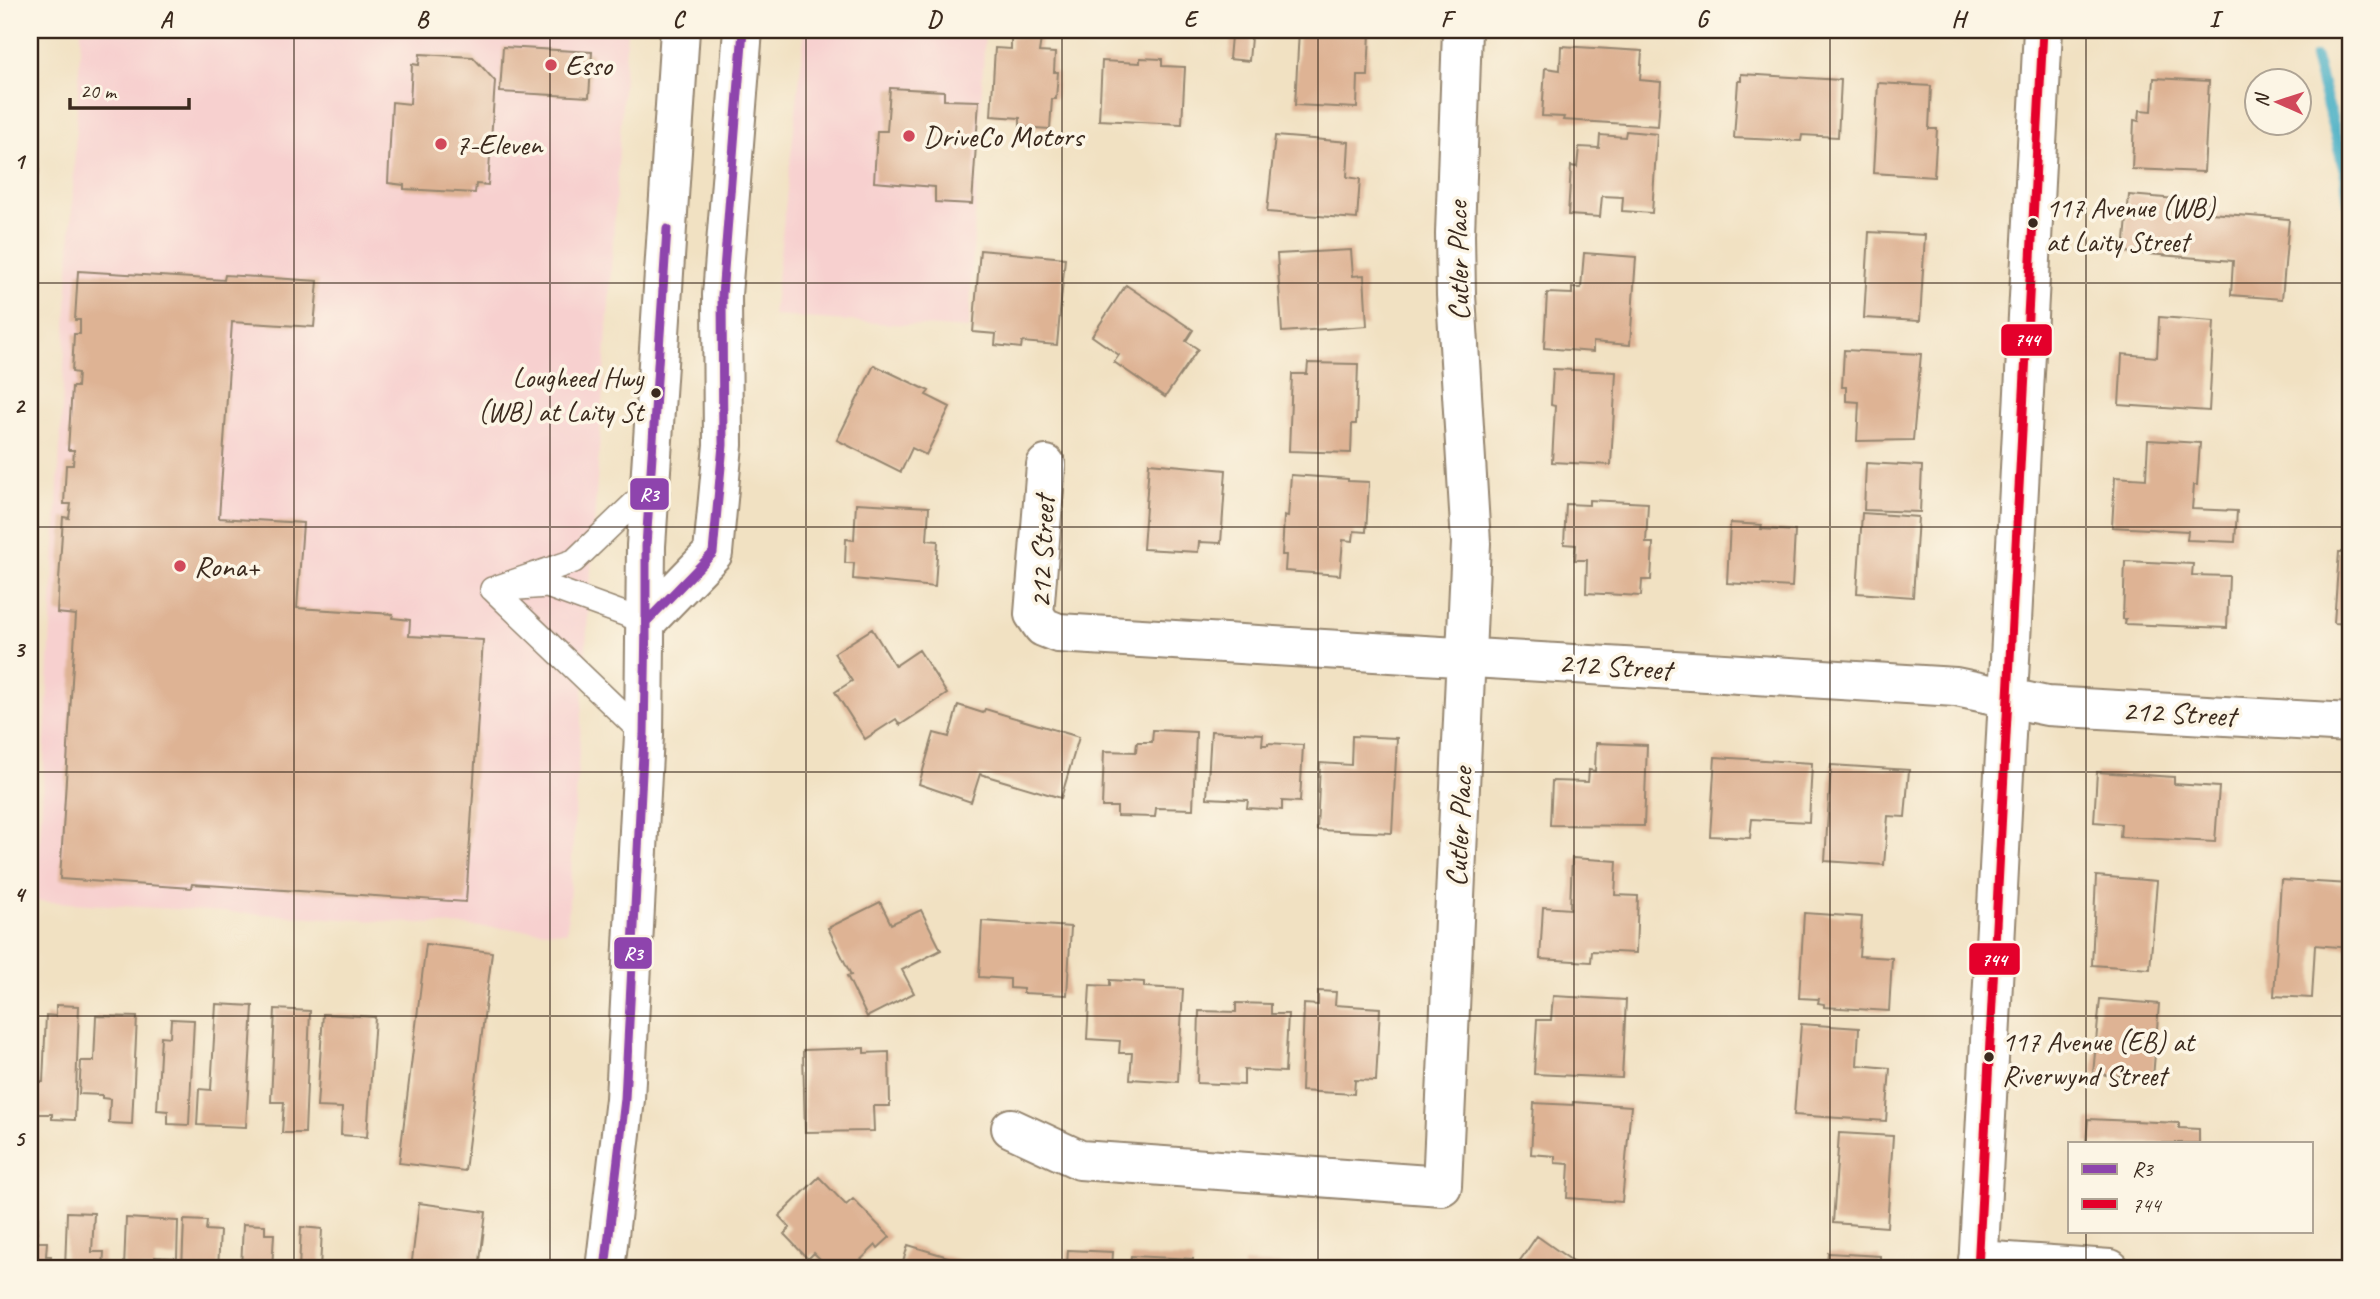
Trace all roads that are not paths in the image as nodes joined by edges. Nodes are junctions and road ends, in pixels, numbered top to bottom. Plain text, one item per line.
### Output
1 (680, 30) edge
2 (743, 30) edge
3 (1462, 30) edge
4 (2043, 30) edge
5 (1046, 465) dead end
6 (649, 489) junction
7 (492, 589) junction
8 (646, 622) junction
9 (1467, 656) junction
10 (2007, 696) junction
11 (2350, 723) edge
12 (644, 735) junction
13 (1012, 1128) dead end
14 (1978, 1265) edge
15 (605, 1269) edge
16 (2110, 1269) edge

1 - 6 main road
2 - 8 main road
3 - 9 main road, Cutler Place
4 - 10 main road
5 - 9 main road, 212 Street
6 - 7 lane
6 - 8 main road
7 - 8 lane
7 - 12 lane
8 - 12 main road
9 - 10 main road, 212 Street
9 - 13 main road, Cutler Place
10 - 11 main road, 212 Street
10 - 14 main road
12 - 15 main road
14 - 16 main road

